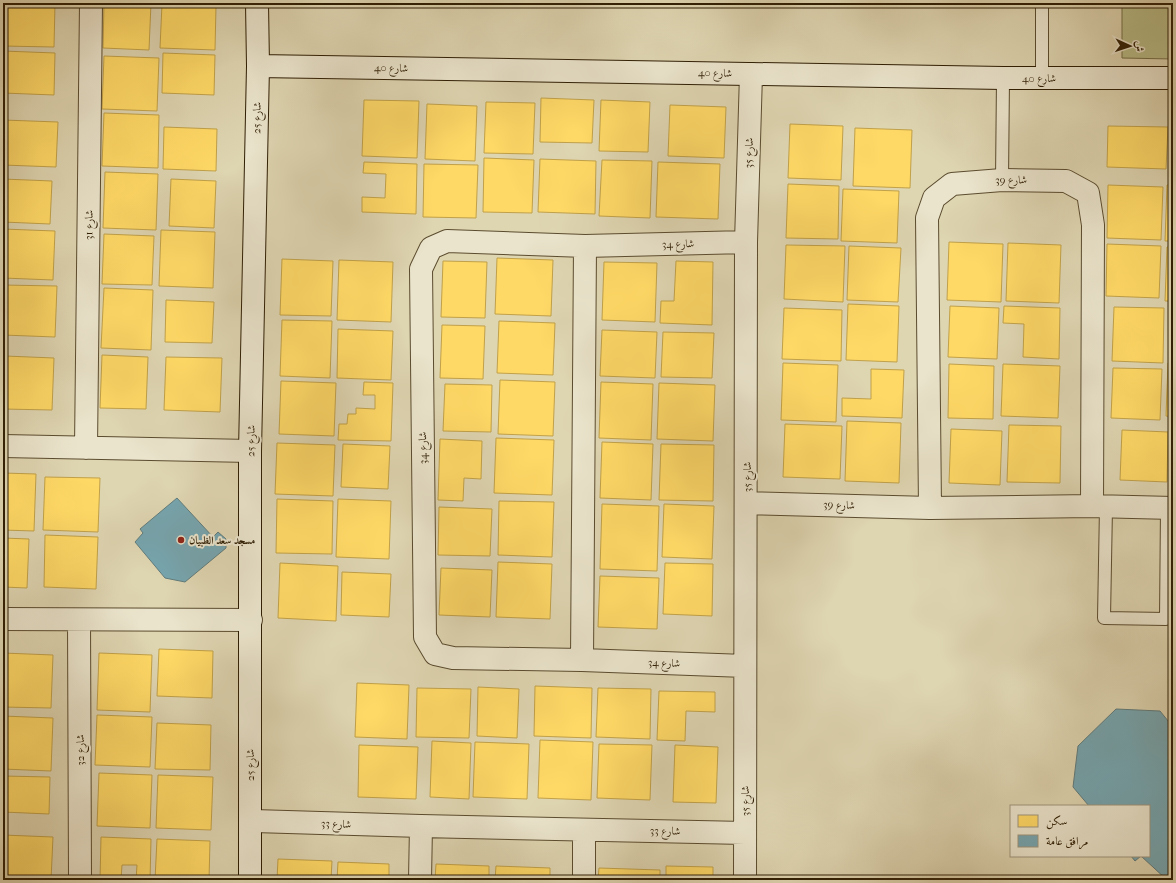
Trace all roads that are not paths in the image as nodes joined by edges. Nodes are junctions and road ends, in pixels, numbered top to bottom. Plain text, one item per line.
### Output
1 (92, 3) edge
2 (257, 3) edge
3 (1042, 3) edge
4 (258, 66) junction
5 (751, 74) junction
6 (1003, 78) junction
7 (1042, 78) junction
8 (1173, 78) edge
9 (1002, 180) junction
10 (746, 242) junction
11 (585, 246) junction
12 (3, 446) edge
13 (86, 448) junction
14 (250, 451) junction
15 (747, 503) junction
16 (1099, 506) junction
17 (930, 508) junction
18 (1170, 508) edge
19 (3, 619) edge
20 (79, 620) junction
21 (251, 620) junction
22 (582, 660) junction
23 (745, 666) junction
24 (250, 821) junction
25 (421, 826) junction
26 (584, 830) junction
27 (745, 832) junction
28 (80, 880) edge
29 (250, 880) edge
30 (420, 880) edge
31 (584, 880) edge
32 (745, 880) edge

1 - 13 street, شارع 31
2 - 4 street, شارع 25
3 - 7 lane
4 - 5 street, شارع 40
4 - 14 street, شارع 25
5 - 6 street, شارع 40
5 - 10 street, شارع 35
6 - 7 street, شارع 40
6 - 9 lane
7 - 8 street, شارع 40
9 - 16 street, شارع 39
9 - 17 street, شارع 39
10 - 11 street, شارع 34
10 - 15 street, شارع 35
11 - 22 street
11 - 22 street, شارع 34
12 - 13 street
13 - 14 street
14 - 21 street, شارع 25
15 - 17 street, شارع 39
15 - 23 street, شارع 35
16 - 17 street, شارع 39
16 - 18 street, شارع 39
16 - 18 lane
19 - 20 street
20 - 21 street
20 - 28 street, شارع 32
21 - 24 street, شارع 25
22 - 23 street, شارع 34
23 - 27 street, شارع 35
24 - 25 street, شارع 33
24 - 29 street, شارع 25
25 - 26 street, شارع 33
25 - 30 street
26 - 27 street, شارع 33
26 - 31 street
27 - 32 street, شارع 35

